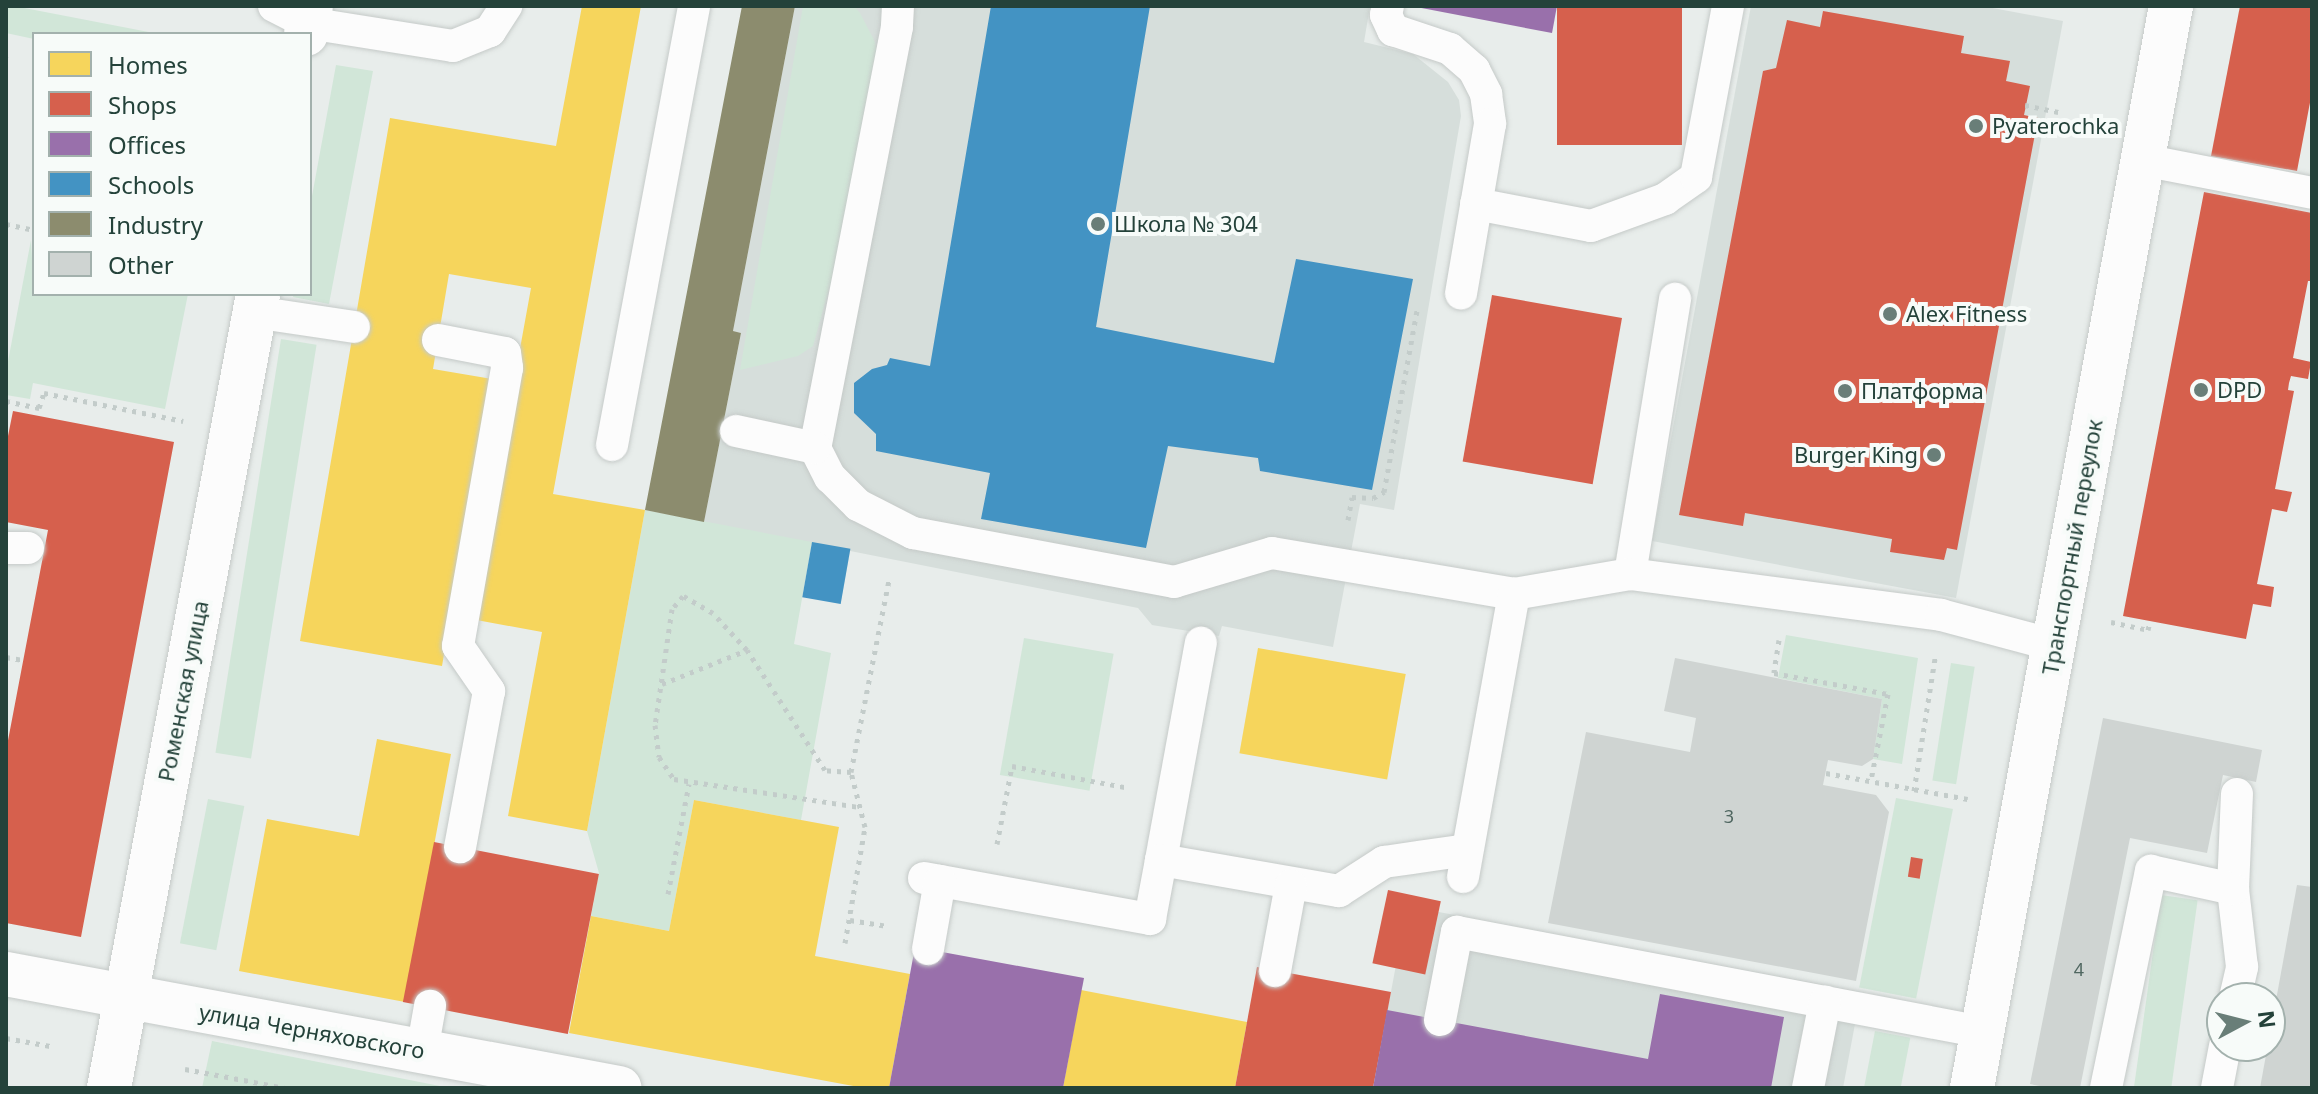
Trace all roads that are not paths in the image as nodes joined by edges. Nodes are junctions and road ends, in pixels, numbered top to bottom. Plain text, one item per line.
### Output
1 (506, 6) edge
2 (694, 6) edge
3 (898, 6) edge
4 (1388, 6) edge
5 (1728, 6) edge
6 (2171, 6) edge
7 (300, 17) edge
8 (2143, 160) junction
9 (2312, 193) edge
10 (1476, 204) junction
11 (1461, 294) dead end
12 (1675, 299) dead end
13 (256, 303) edge
14 (354, 327) dead end
15 (438, 340) dead end
16 (736, 431) dead end
17 (612, 445) dead end
18 (815, 448) junction
19 (1630, 574) junction
20 (1514, 594) junction
21 (1201, 643) dead end
22 (2054, 645) junction
23 (2237, 794) dead end
24 (460, 847) dead end
25 (1161, 860) junction
26 (1291, 885) junction
27 (2233, 889) junction
28 (928, 949) dead end
29 (1275, 971) dead end
30 (6, 974) edge
31 (2239, 982) edge
32 (126, 996) junction
33 (1825, 1002) junction
34 (430, 1006) dead end
35 (1440, 1020) dead end
36 (1982, 1032) junction
37 (422, 1051) junction
38 (2222, 1062) edge
39 (109, 1088) edge
40 (619, 1088) edge
41 (1808, 1088) edge
42 (1972, 1088) edge
43 (2106, 1088) edge
44 (2217, 1088) edge

1 - 7 lane
2 - 17 lane
3 - 18 lane
4 - 10 lane
5 - 10 lane
6 - 8 street, Транспортный переулок
8 - 9 lane
8 - 22 street, Транспортный переулок
10 - 11 lane
12 - 19 lane
13 - 14 lane
13 - 32 street, Роменская улица
15 - 24 lane
16 - 18 lane
18 - 20 lane
19 - 20 lane
19 - 22 lane
20 - 26 lane
21 - 25 lane
22 - 36 street, Транспортный переулок
23 - 27 lane
25 - 26 lane
25 - 28 lane
26 - 29 lane
27 - 31 lane
27 - 43 lane
30 - 32 street, улица Черняховского
32 - 37 street, улица Черняховского
32 - 39 street, Роменская улица
33 - 35 lane
33 - 36 lane
33 - 41 lane
34 - 37 lane
36 - 42 street, Транспортный переулок
37 - 40 street, улица Черняховского
38 - 44 lane

